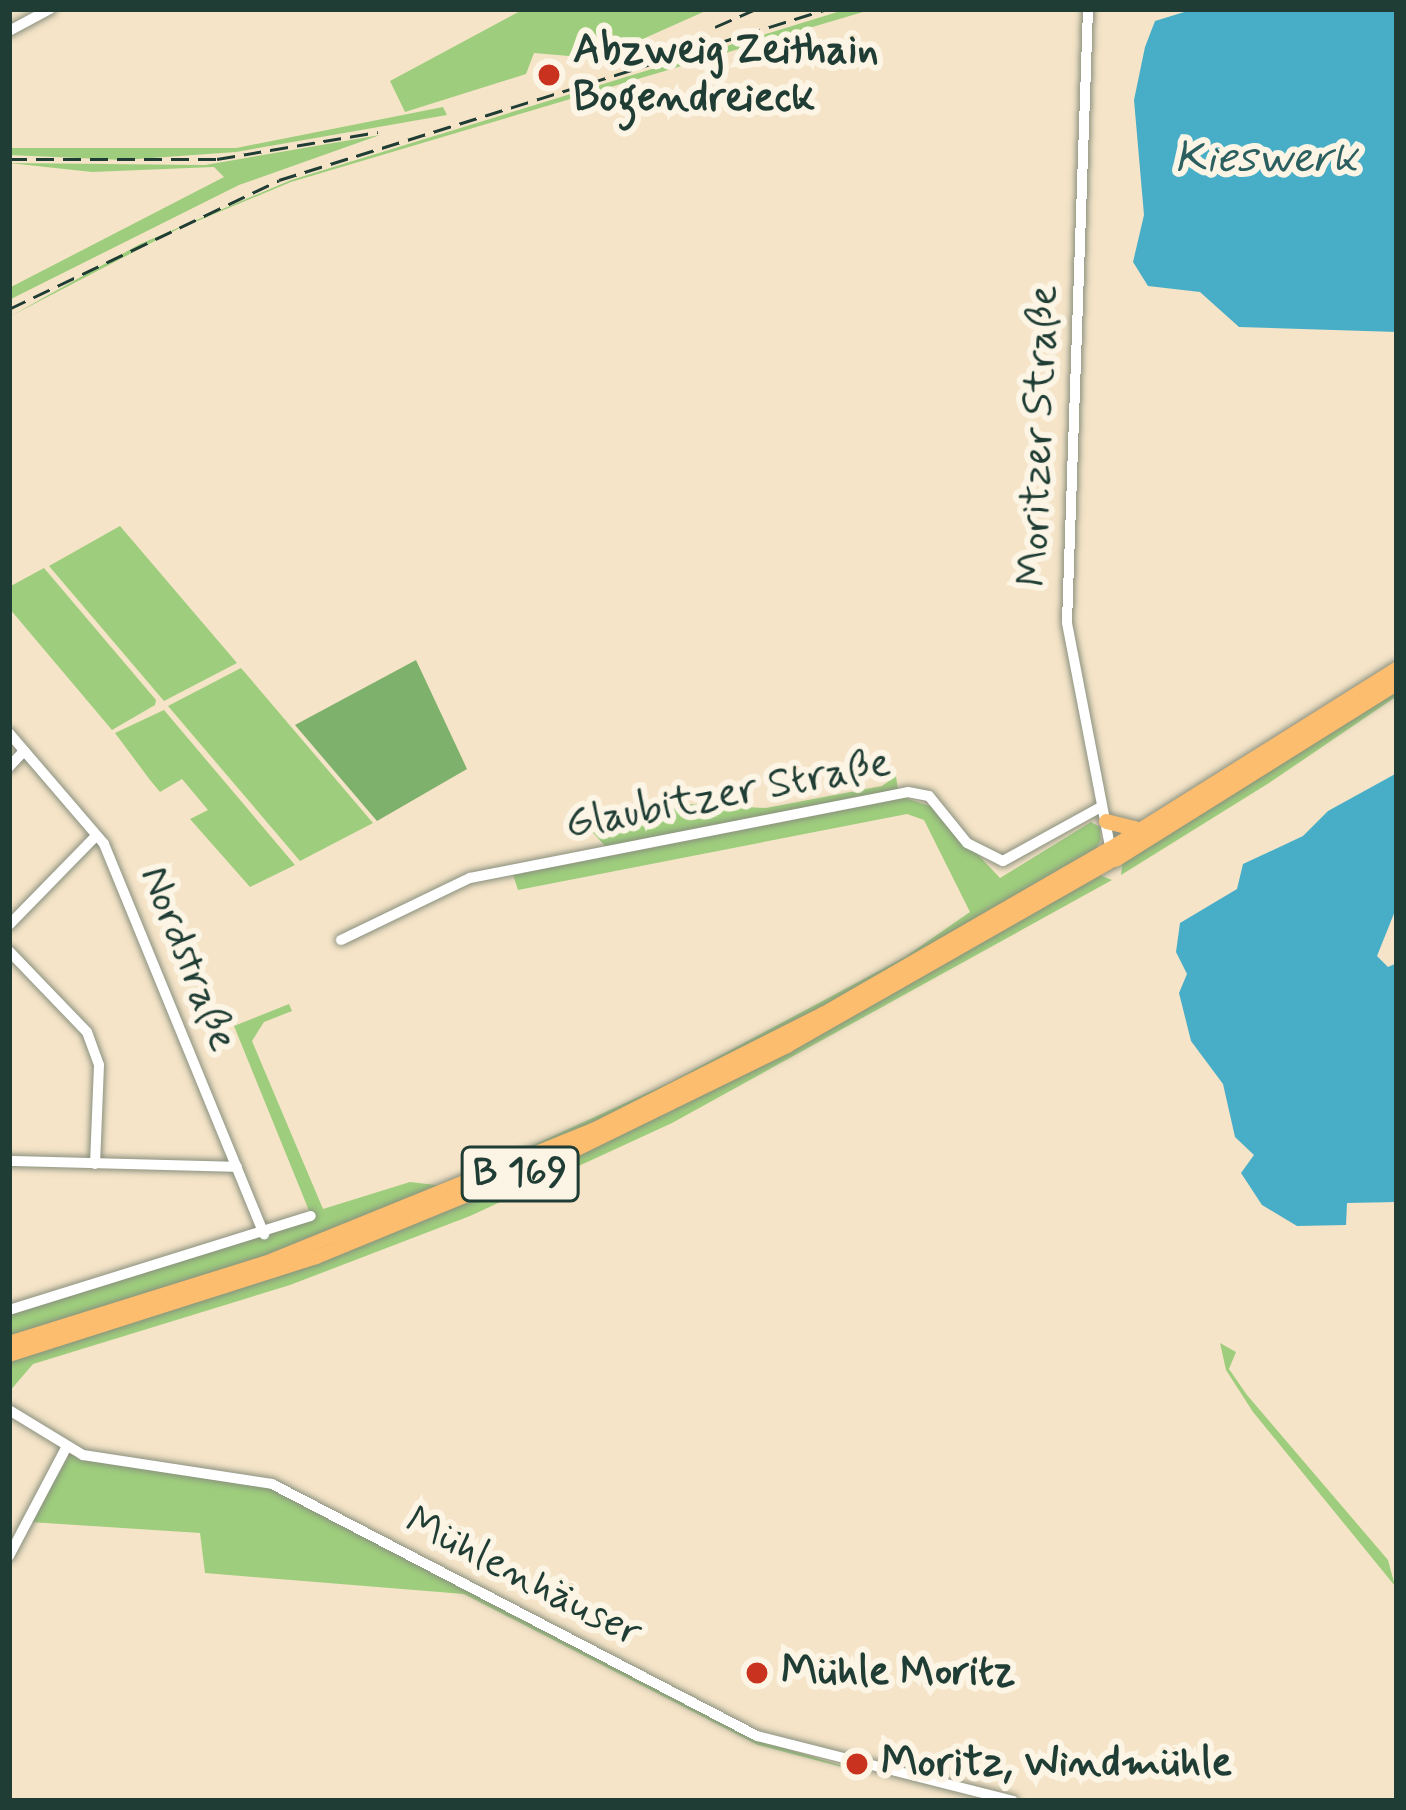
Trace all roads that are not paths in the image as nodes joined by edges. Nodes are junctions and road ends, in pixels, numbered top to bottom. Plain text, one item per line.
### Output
1 (50, 9) edge
2 (1088, 9) edge
3 (9, 31) edge
4 (1397, 668) edge
5 (1397, 682) edge
6 (9, 733) edge
7 (24, 751) junction
8 (9, 767) edge
9 (1103, 814) junction
10 (1141, 830) junction
11 (96, 836) junction
12 (1112, 854) junction
13 (9, 925) edge
14 (341, 940) dead end
15 (9, 951) edge
16 (9, 1161) edge
17 (95, 1164) junction
18 (237, 1167) junction
19 (311, 1216) dead end
20 (264, 1234) junction
21 (9, 1310) edge
22 (9, 1343) edge
23 (9, 1355) edge
24 (9, 1410) edge
25 (66, 1448) junction
26 (9, 1556) edge
27 (1013, 1801) edge

1 - 3 street
2 - 9 street, Moritzer Straße
4 - 10 highway, B 169
5 - 12 highway, B 169
6 - 7 street, Nordstraße
7 - 8 street
7 - 11 street, Nordstraße
9 - 10 highway
9 - 12 street, Moritzer Straße
9 - 14 street, Glaubitzer Straße
10 - 12 highway, B 169
11 - 13 street
11 - 18 street, Nordstraße
12 - 22 main road, B 169
12 - 23 main road, B 169
15 - 17 street
16 - 17 street
17 - 18 street
18 - 20 street, Nordstraße
19 - 20 street
20 - 21 street
24 - 25 street, Mühlenhäuser
25 - 26 street
25 - 27 street, Mühlenhäuser

